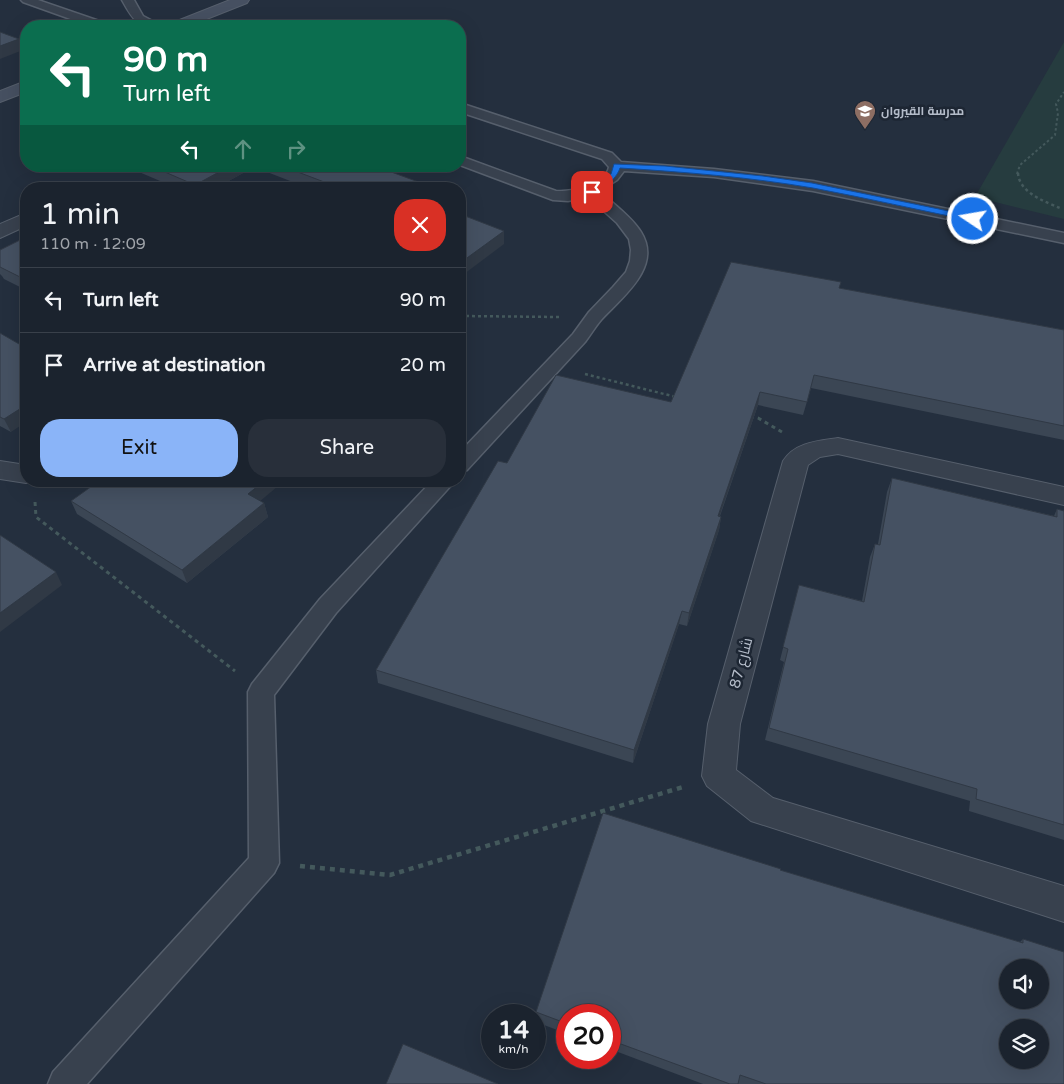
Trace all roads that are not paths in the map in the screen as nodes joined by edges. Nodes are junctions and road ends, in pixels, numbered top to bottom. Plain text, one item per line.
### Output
1 (27, 0) edge
2 (128, 0) edge
3 (242, 0) edge
4 (84, 20) edge
5 (142, 20) edge
6 (191, 20) edge
7 (20, 89) edge
8 (0, 97) edge
9 (466, 109) edge
10 (466, 162) edge
11 (617, 166) junction
12 (592, 192) junction
13 (20, 222) edge
14 (0, 232) edge
15 (1064, 238) edge
16 (466, 459) edge
17 (0, 470) edge
18 (20, 473) edge
19 (439, 487) edge
20 (1064, 496) edge
21 (1064, 904) edge
22 (65, 1084) edge

1 - 4 lane
2 - 5 lane
3 - 6 street
7 - 8 street
9 - 11 lane
10 - 12 lane
11 - 12 lane
11 - 15 lane
12 - 16 lane
13 - 14 street
17 - 18 street
19 - 22 lane
20 - 21 street, شارع 87

